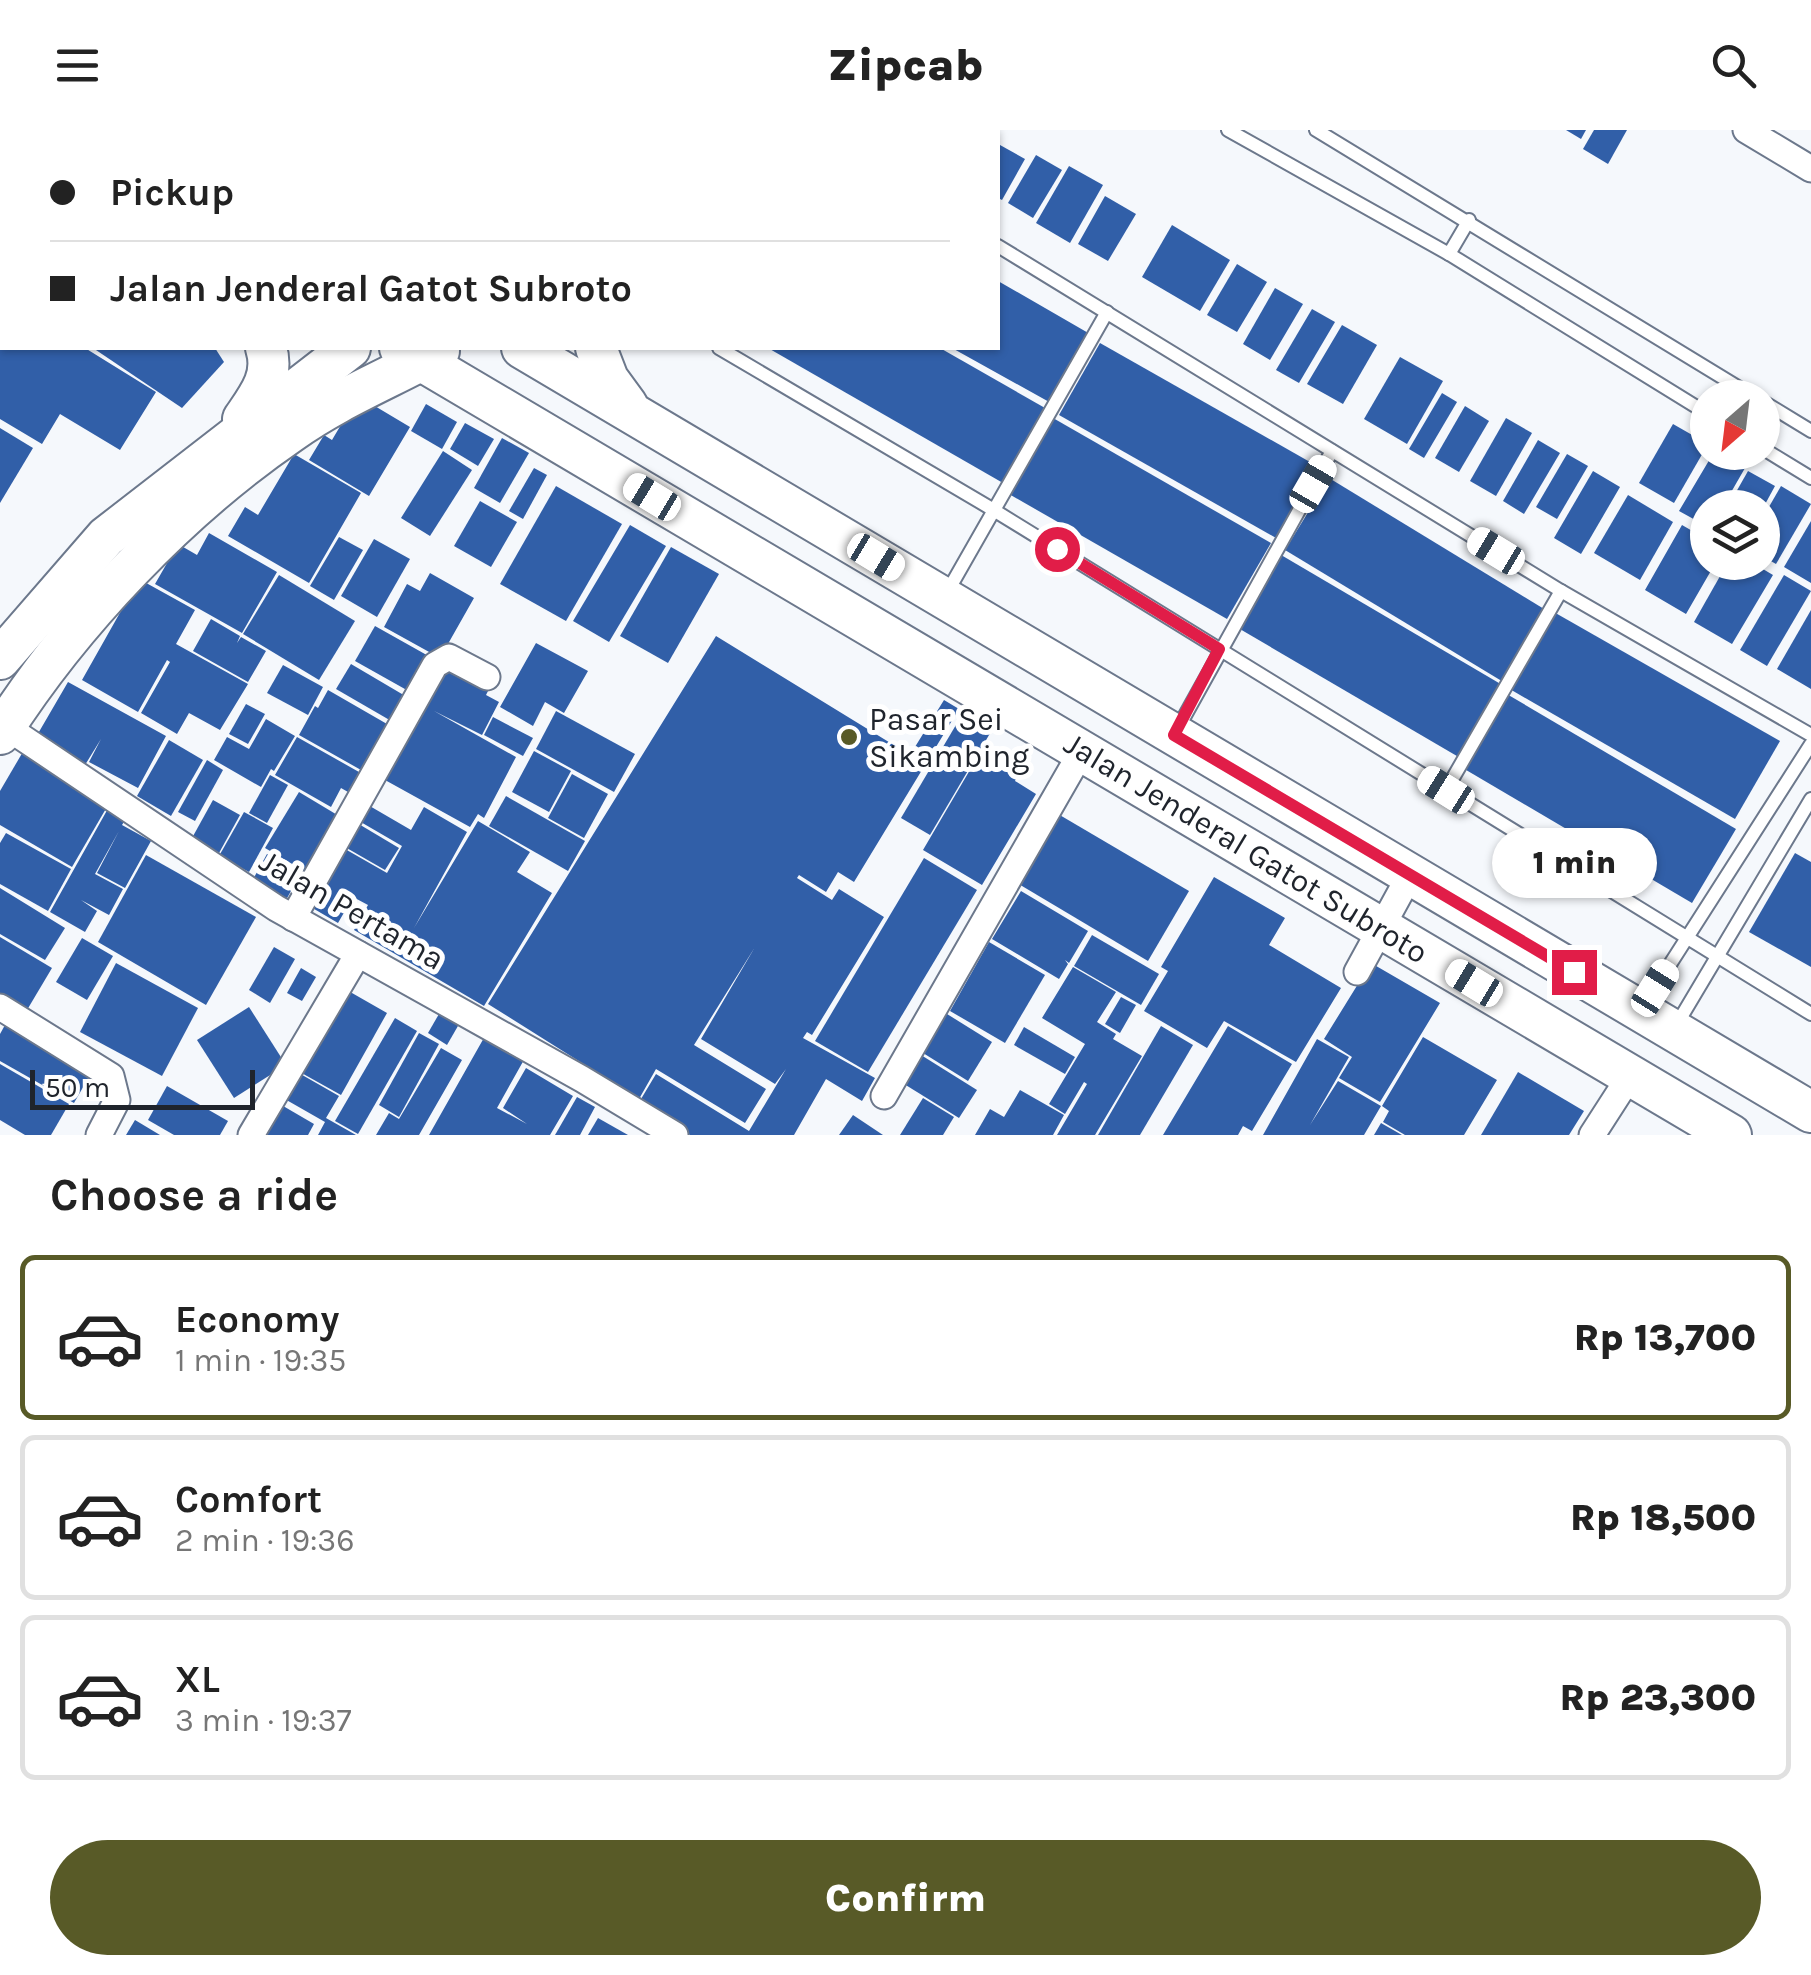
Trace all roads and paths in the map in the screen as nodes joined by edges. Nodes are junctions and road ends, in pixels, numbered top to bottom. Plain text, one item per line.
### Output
1 (1228, 130) edge
2 (1316, 130) edge
3 (1746, 130) edge
4 (1811, 169) edge
5 (1469, 220) junction
6 (1000, 247) edge
7 (1449, 254) junction
8 (1107, 312) junction
9 (266, 350) edge
10 (347, 350) edge
11 (525, 350) edge
12 (597, 350) edge
13 (722, 350) edge
14 (422, 352) edge
15 (1727, 380) edge
16 (1690, 403) edge
17 (1780, 413) edge
18 (636, 414) junction
19 (1811, 431) edge
20 (229, 439) junction
21 (1332, 452) junction
22 (1780, 459) edge
23 (1811, 478) edge
24 (992, 510) junction
25 (1562, 591) junction
26 (944, 598) junction
27 (1219, 649) junction
28 (0, 659) edge
29 (486, 677) dead end
30 (3, 730) edge
31 (1811, 734) edge
32 (1174, 735) junction
33 (1811, 744) edge
34 (1082, 751) junction
35 (1446, 790) junction
36 (1811, 799) edge
37 (1410, 875) junction
38 (293, 918) junction
39 (1380, 928) junction
40 (1686, 940) junction
41 (358, 954) junction
42 (1718, 958) junction
43 (1357, 972) dead end
44 (0, 1006) edge
45 (1811, 1014) edge
46 (1657, 1021) junction
47 (1630, 1076) junction
48 (884, 1096) dead end
49 (1811, 1112) edge
50 (99, 1135) edge
51 (250, 1135) edge
52 (675, 1135) edge
53 (1592, 1135) edge
54 (1731, 1135) edge

1 - 7 lane
2 - 5 lane
3 - 4 street
5 - 7 lane
5 - 15 lane
6 - 8 lane
7 - 16 lane
8 - 21 lane
8 - 24 lane
9 - 20 main road
10 - 20 main road
11 - 18 main road, Jalan Jenderal Gatot Subroto
12 - 18 main road
13 - 24 lane
14 - 30 main road
14 - 34 main road, Jalan Jenderal Gatot Subroto
17 - 19 lane
18 - 26 main road, Jalan Jenderal Gatot Subroto
20 - 28 main road
21 - 25 lane
21 - 27 lane
22 - 23 lane
24 - 26 lane
24 - 27 lane
25 - 31 lane
25 - 35 lane
26 - 32 main road, Jalan Jenderal Gatot Subroto
27 - 32 lane
27 - 35 lane
29 - 38 street
30 - 38 street, Jalan Pertama
32 - 37 main road, Jalan Jenderal Gatot Subroto
33 - 40 lane
34 - 39 main road, Jalan Jenderal Gatot Subroto
34 - 48 street
35 - 40 lane
36 - 42 lane
37 - 39 street
37 - 46 main road, Jalan Jenderal Gatot Subroto
38 - 41 street, Jalan Pertama
39 - 43 street
39 - 47 main road, Jalan Jenderal Gatot Subroto
40 - 42 lane
40 - 46 lane
41 - 51 street
41 - 52 street, Jalan Pertama
42 - 45 lane
42 - 46 lane
44 - 50 street
46 - 49 main road, Jalan Jenderal Gatot Subroto
47 - 53 street
47 - 54 main road, Jalan Jenderal Gatot Subroto

